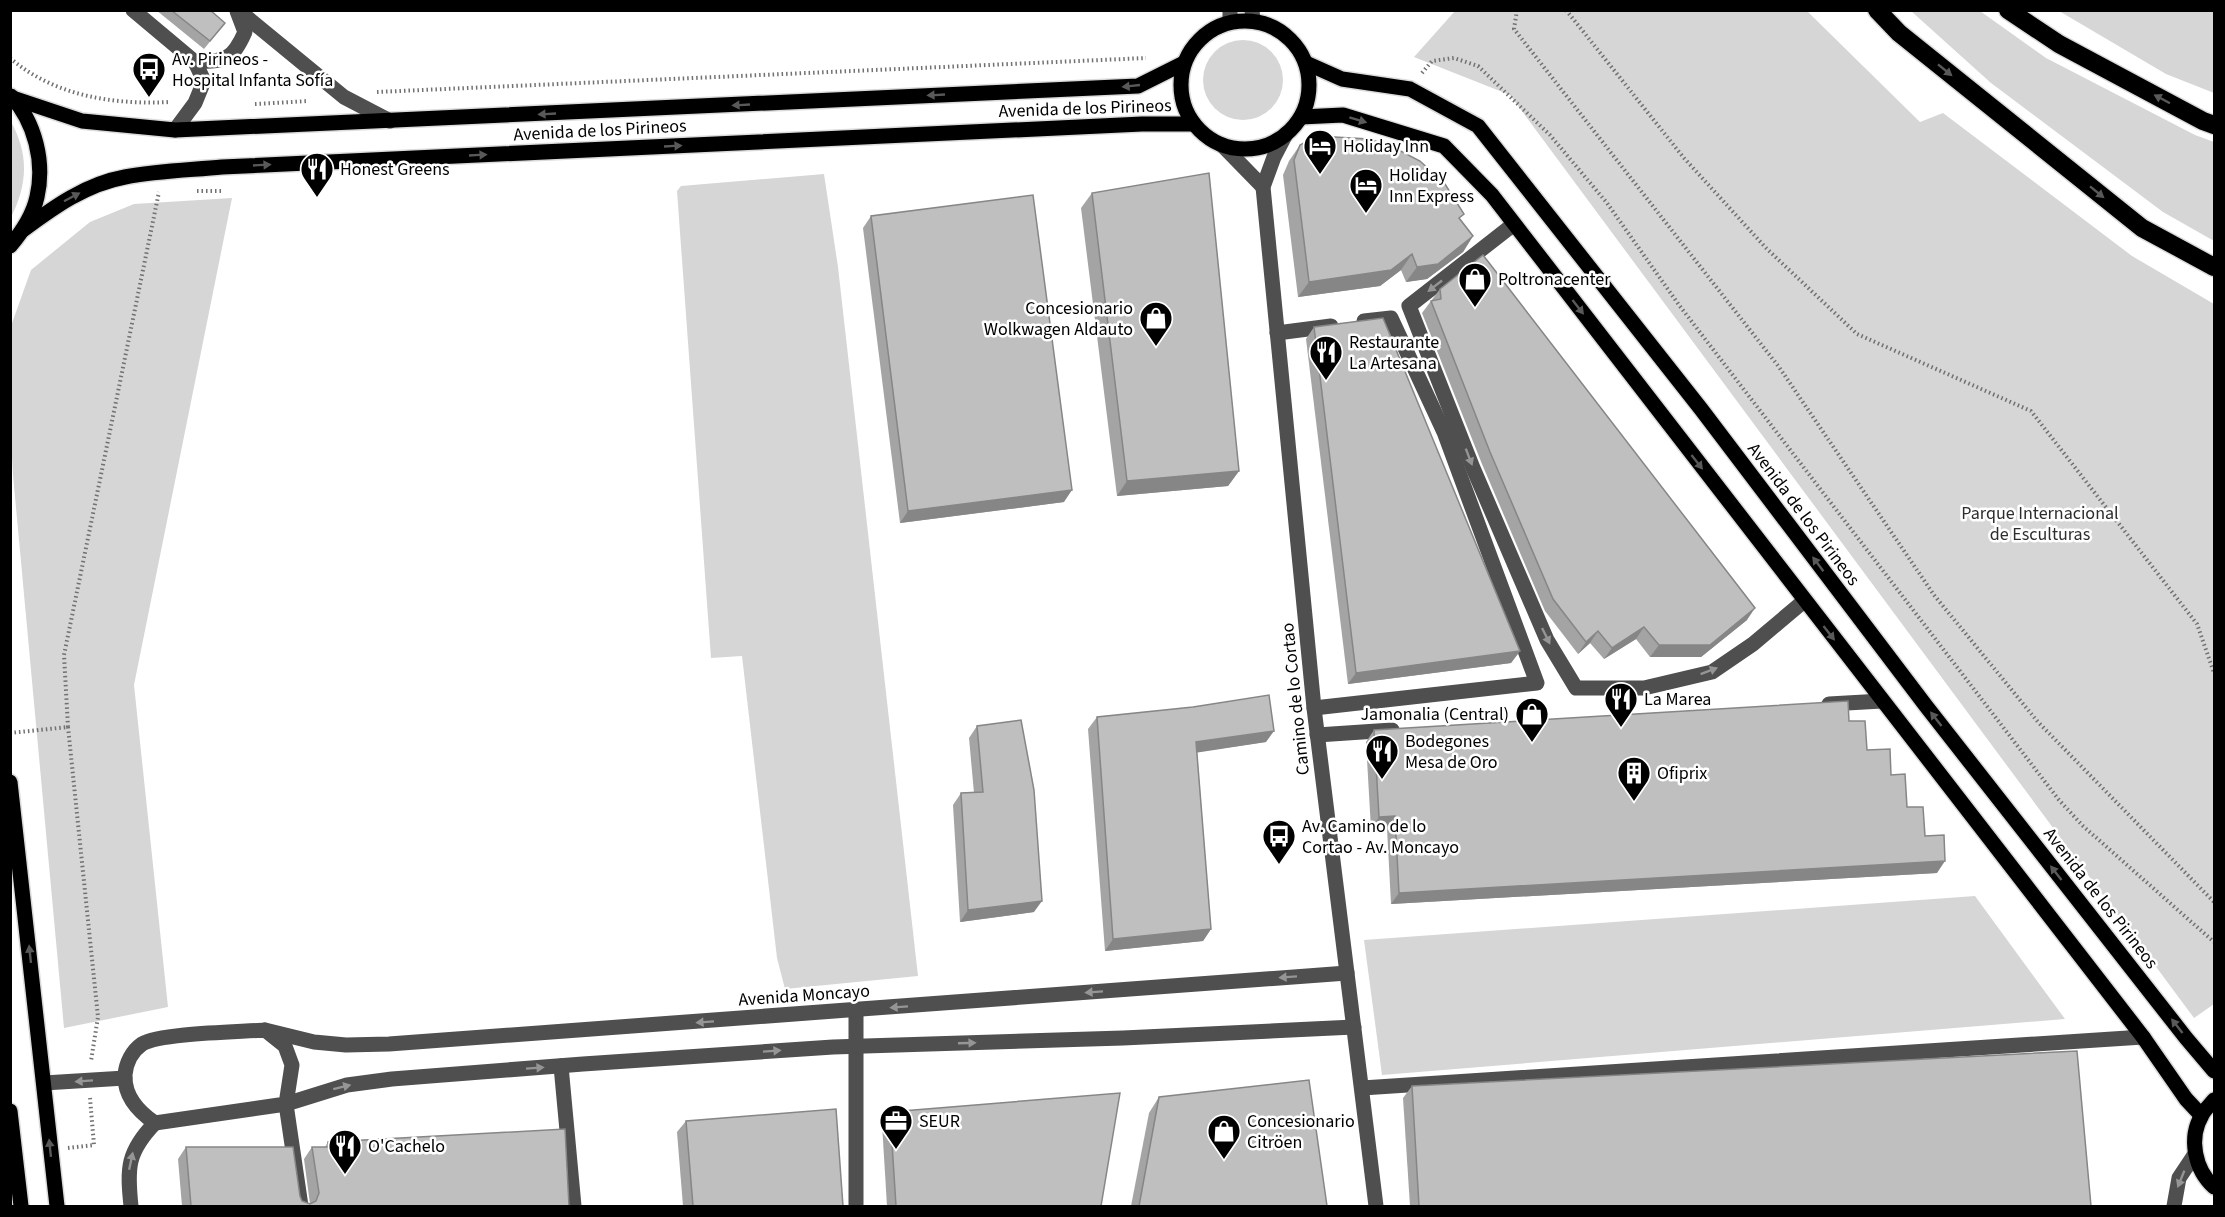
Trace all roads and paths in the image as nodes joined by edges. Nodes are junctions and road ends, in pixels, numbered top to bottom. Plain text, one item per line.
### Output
1 (133, 10) edge
2 (237, 10) edge
3 (1517, 10) edge
4 (1566, 10) edge
5 (1877, 10) edge
6 (2008, 10) edge
7 (1230, 15) edge
8 (1253, 15) edge
9 (10, 58) edge
10 (1185, 61) junction
11 (195, 62) junction
12 (1306, 63) junction
13 (1410, 89) junction
14 (12, 96) edge
15 (344, 97) junction
16 (195, 103) junction
17 (248, 105) dead end
18 (1301, 117) junction
19 (390, 121) junction
20 (1193, 124) junction
21 (2214, 125) edge
22 (175, 130) junction
23 (1286, 134) junction
24 (1222, 145) junction
25 (1263, 187) junction
26 (223, 191) dead end
27 (170, 192) dead end
28 (191, 192) dead end
29 (1514, 224) junction
30 (23, 230) junction
31 (10, 246) edge
32 (2214, 267) edge
33 (1277, 333) junction
34 (1804, 601) junction
35 (2214, 673) edge
36 (1882, 701) junction
37 (1808, 705) edge
38 (1314, 708) junction
39 (68, 727) junction
40 (1402, 730) edge
41 (10, 734) edge
42 (1317, 735) junction
43 (10, 782) edge
44 (2214, 902) edge
45 (2214, 942) edge
46 (1347, 973) junction
47 (856, 1011) junction
48 (1354, 1027) junction
49 (265, 1030) junction
50 (2143, 1037) junction
51 (856, 1046) junction
52 (561, 1066) junction
53 (2214, 1071) edge
54 (125, 1078) junction
55 (88, 1080) junction
56 (44, 1083) junction
57 (1362, 1088) junction
58 (2214, 1100) edge
59 (286, 1104) junction
60 (10, 1112) edge
61 (2202, 1115) junction
62 (155, 1123) junction
63 (51, 1150) junction
64 (2195, 1154) junction
65 (2214, 1187) edge
66 (21, 1206) edge
67 (57, 1206) edge
68 (131, 1206) edge
69 (302, 1206) edge
70 (574, 1206) edge
71 (856, 1206) edge
72 (1376, 1206) edge
73 (2174, 1206) edge

1 - 11 street
2 - 11 street
2 - 15 street
3 - 44 path
4 - 35 path
5 -> 32 highway
21 -> 6 highway
7 - 8 main road
7 - 10 main road
8 - 12 main road
9 - 16 path
10 - 15 path
10 -> 19 main road, Avenida de los Pirineos
10 - 20 main road
11 - 16 street
12 - 13 main road, Avenida de los Pirineos
12 - 18 main road
13 - 45 path
53 -> 13 main road, Avenida de los Pirineos
14 - 22 main road, Avenida de los Pirineos
14 - 30 main road
15 - 17 path
15 - 19 street
16 - 22 street
18 - 23 main road
18 -> 29 main road
19 - 22 main road, Avenida de los Pirineos
20 - 24 main road
30 -> 20 main road, Avenida de los Pirineos
23 - 24 main road
23 - 25 street, Camino de lo Cortao
24 - 25 street
25 - 33 street, Camino de lo Cortao
26 - 28 path
27 - 39 path
29 -> 34 main road
29 -> 34 street
30 - 31 main road
33 - 38 street, Camino de lo Cortao
33 - 38 street
34 -> 36 main road
36 - 37 street
36 - 50 main road
38 - 42 street, Camino de lo Cortao
39 - 41 path
39 - 55 path
40 - 42 street
42 - 46 street, Camino de lo Cortao
56 -> 43 main road
46 -> 47 street, Avenida Moncayo
46 - 48 street, Camino de lo Cortao
47 -> 49 street, Avenida Moncayo
47 - 51 street
51 -> 48 street
48 - 57 street, Camino de lo Cortao
49 - 54 street, Avenida Moncayo
49 - 59 street
50 - 57 street
50 - 61 main road
52 -> 51 street
51 - 71 street
59 -> 52 street
52 - 70 street
54 - 55 street
54 - 62 street
55 -> 56 street
55 - 63 path
63 -> 56 main road
57 - 72 street, Camino de lo Cortao
58 - 61 main road
59 - 62 street
59 - 69 street
60 - 66 main road
61 - 64 main road
68 -> 62 street
63 - 67 main road
64 - 65 main road
64 -> 73 street

